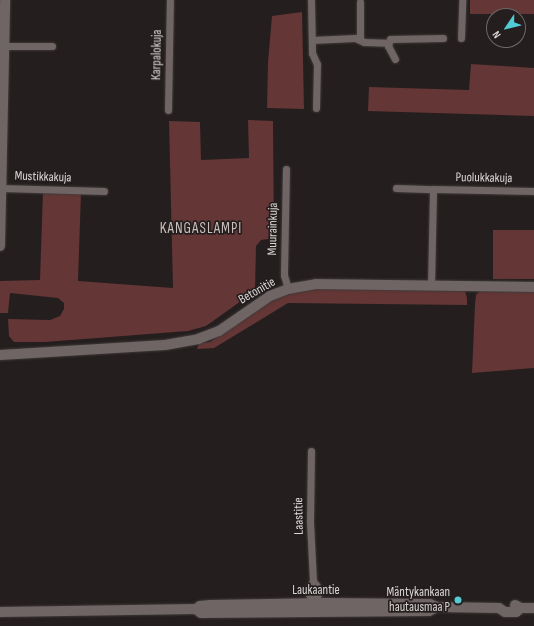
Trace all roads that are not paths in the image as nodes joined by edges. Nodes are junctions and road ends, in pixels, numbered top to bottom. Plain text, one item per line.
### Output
1 (5, 0) edge
2 (170, 0) edge
3 (311, 0) edge
4 (462, 0) edge
5 (360, 2) dead end
6 (2, 17) edge
7 (443, 38) dead end
8 (461, 38) dead end
9 (312, 40) junction
10 (360, 40) junction
11 (387, 43) junction
12 (4, 46) junction
13 (52, 46) dead end
14 (395, 59) dead end
15 (2, 80) edge
16 (316, 108) dead end
17 (168, 110) dead end
18 (1, 164) edge
19 (286, 169) dead end
20 (1, 188) junction
21 (396, 188) dead end
22 (433, 189) junction
23 (104, 191) dead end
24 (534, 191) edge
25 (0, 235) edge
26 (0, 246) edge
27 (432, 286) junction
28 (534, 287) edge
29 (288, 289) junction
30 (0, 355) edge
31 (311, 451) dead end
32 (314, 607) junction
33 (534, 608) edge
34 (0, 612) edge

1 - 6 street
2 - 17 street, Karpalokuja
3 - 9 street
4 - 8 street
5 - 10 street
6 - 12 street
7 - 11 street
9 - 10 street
9 - 16 street
10 - 11 street
11 - 14 street
12 - 13 street
12 - 15 street
15 - 18 street
18 - 20 street
19 - 29 street, Muurainkuja
20 - 23 street, Mustikkakuja
20 - 25 street
21 - 22 street, Puolukkakuja
22 - 24 street, Puolukkakuja
22 - 27 street
25 - 26 street
27 - 28 street, Betonitie
27 - 29 street, Betonitie
29 - 30 street, Betonitie
31 - 32 street, Laastitie
32 - 33 street, Laukaantie
32 - 34 street, Laukaantie

